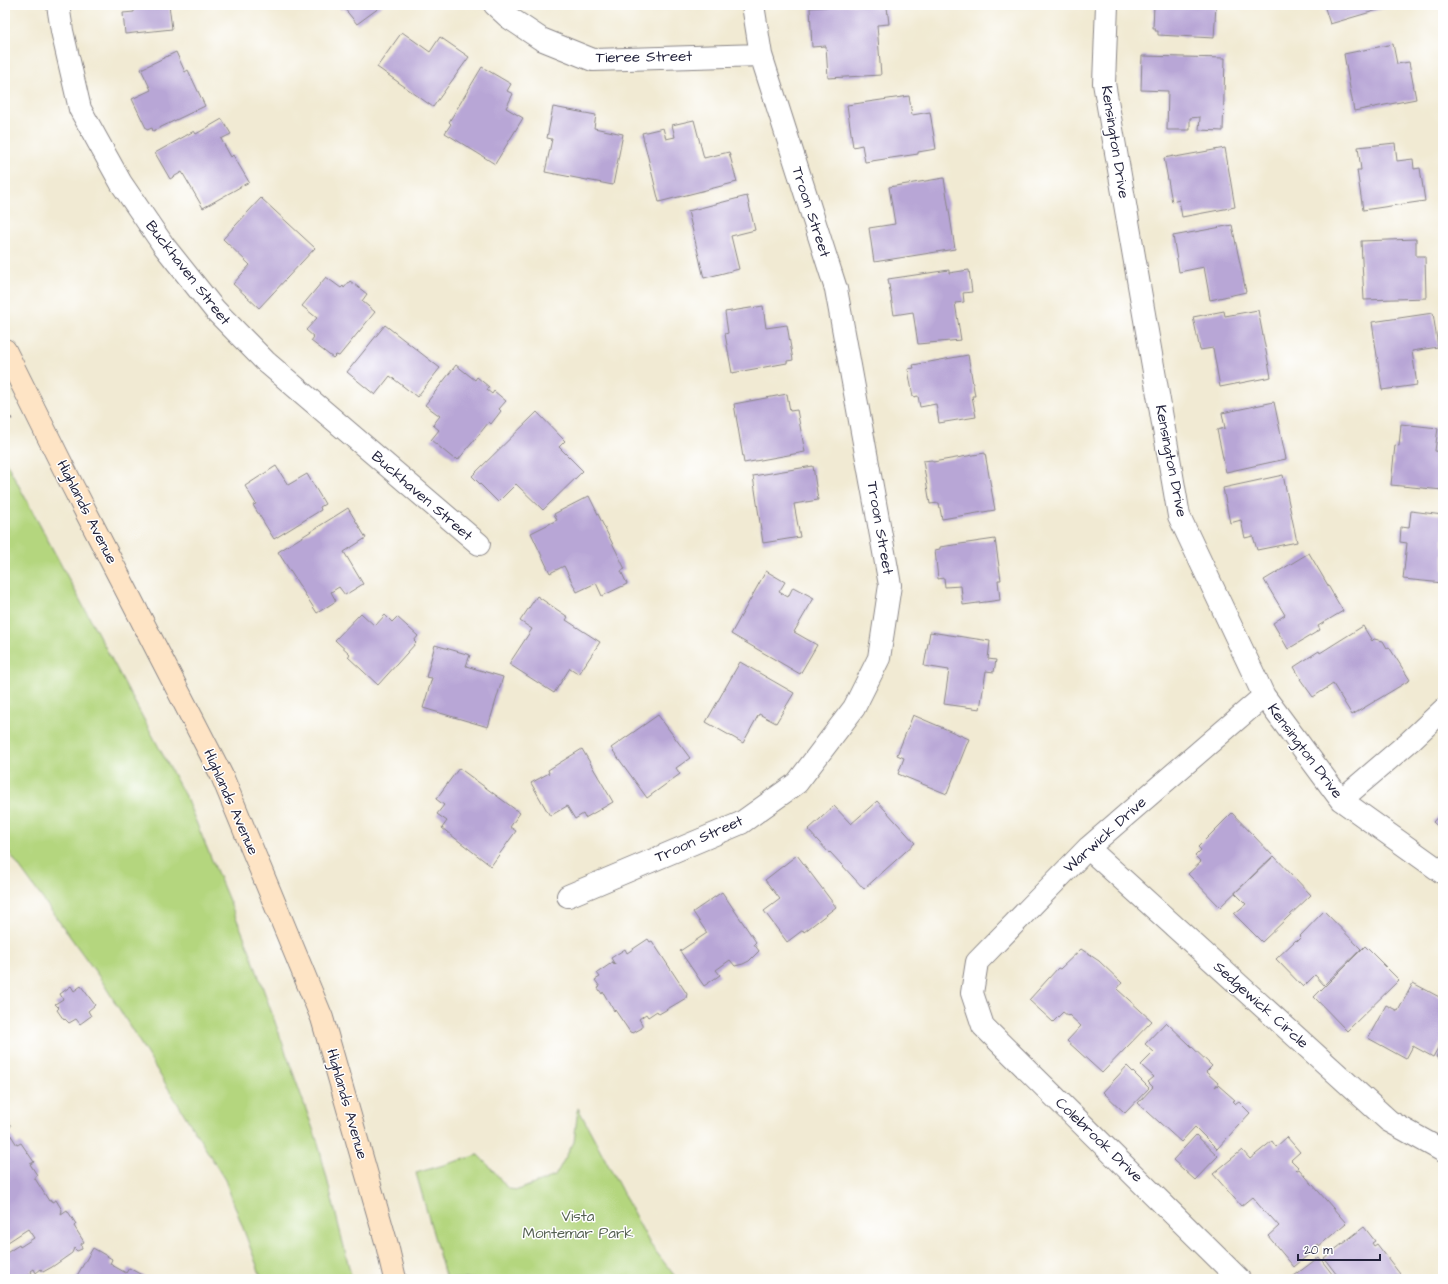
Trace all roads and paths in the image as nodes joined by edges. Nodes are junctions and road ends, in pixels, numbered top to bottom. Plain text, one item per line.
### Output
1 (58, 5) edge
2 (495, 5) edge
3 (753, 5) edge
4 (1107, 5) edge
5 (761, 54) junction
6 (5, 350) edge
7 (479, 544) dead end
8 (1264, 696) junction
9 (1443, 710) edge
10 (1340, 800) junction
11 (1088, 848) junction
12 (1443, 873) edge
13 (568, 896) dead end
14 (972, 993) joint
15 (1443, 1151) edge
16 (396, 1279) edge
17 (1239, 1279) edge

1 - 7 street, Buckhaven Street
2 - 5 street, Tieree Street
3 - 5 street, Troon Street
4 - 8 street, Kensington Drive
5 - 13 street, Troon Street
6 - 16 main road, Highlands Avenue
8 - 10 street, Kensington Drive
8 - 11 street, Warwick Drive
9 - 10 street
10 - 12 street, Kensington Drive
11 - 14 street, Warwick Drive
11 - 15 street, Sedgewick Circle
14 - 17 street, Colebrook Drive

